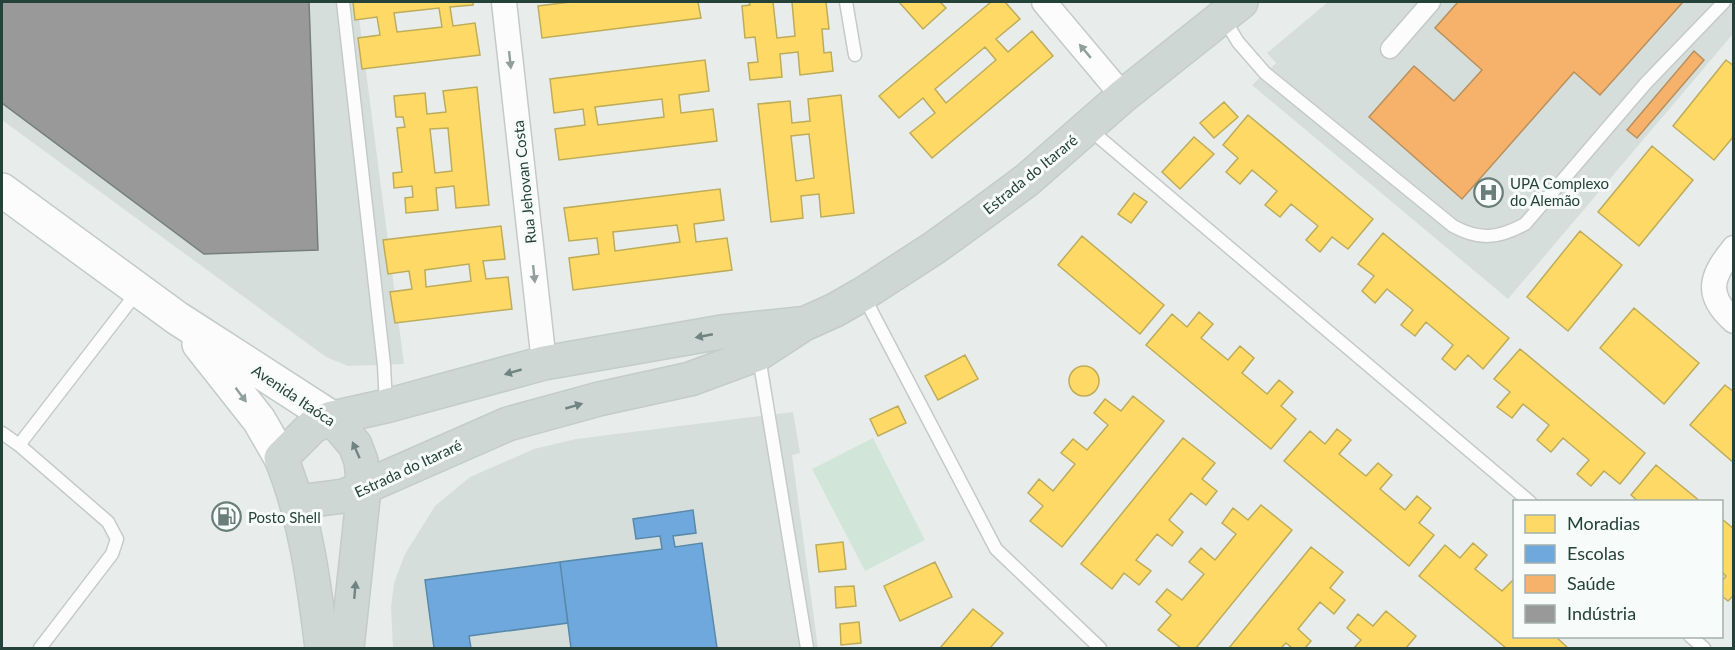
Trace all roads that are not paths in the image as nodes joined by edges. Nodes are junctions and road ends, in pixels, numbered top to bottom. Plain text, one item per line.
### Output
1 (342, 2) edge
2 (504, 2) edge
3 (846, 2) edge
4 (1044, 2) edge
5 (1431, 2) edge
6 (1724, 2) edge
7 (1227, 6) edge
8 (1390, 49) dead end
9 (855, 55) dead end
10 (1123, 96) junction
11 (1087, 127) junction
12 (2, 190) edge
13 (1734, 249) edge
14 (139, 290) junction
15 (862, 294) junction
16 (177, 318) junction
17 (1734, 321) edge
18 (755, 341) junction
19 (544, 363) junction
20 (386, 406) junction
21 (332, 418) junction
22 (2, 433) edge
23 (19, 445) junction
24 (281, 458) junction
25 (364, 489) junction
26 (1529, 500) edge
27 (297, 502) junction
28 (1692, 638) edge
29 (40, 648) edge
30 (322, 648) edge
31 (347, 648) edge
32 (807, 648) edge
33 (1100, 648) edge
34 (1704, 648) edge

1 - 20 lane
2 -> 19 street, Rua Jehovan Costa
3 - 9 lane
10 -> 4 street
5 - 8 street
6 - 7 lane
7 - 10 main road, Estrada do Itararé
10 - 11 main road, Estrada do Itararé
11 - 15 main road, Estrada do Itararé
11 - 26 lane
12 - 14 main road, Avenida Itaóca
13 - 17 street
14 - 16 main road, Avenida Itaóca
14 - 23 lane
15 - 18 main road, Estrada do Itararé
15 - 33 lane
16 - 21 main road, Avenida Itaóca
16 -> 24 main road, Avenida Itaóca
18 -> 19 main road, Estrada do Itararé
25 -> 18 main road, Estrada do Itararé
18 - 32 lane
19 -> 20 main road, Estrada do Itararé
20 - 21 main road, Estrada do Itararé
21 - 24 main road, Estrada do Itararé
25 -> 21 main road, Avenida Itaóca
22 - 23 lane
23 - 29 lane
24 - 27 main road
25 - 27 main road, Estrada do Itararé
31 -> 25 main road, Avenida Itaóca
27 - 30 main road
28 - 34 lane

